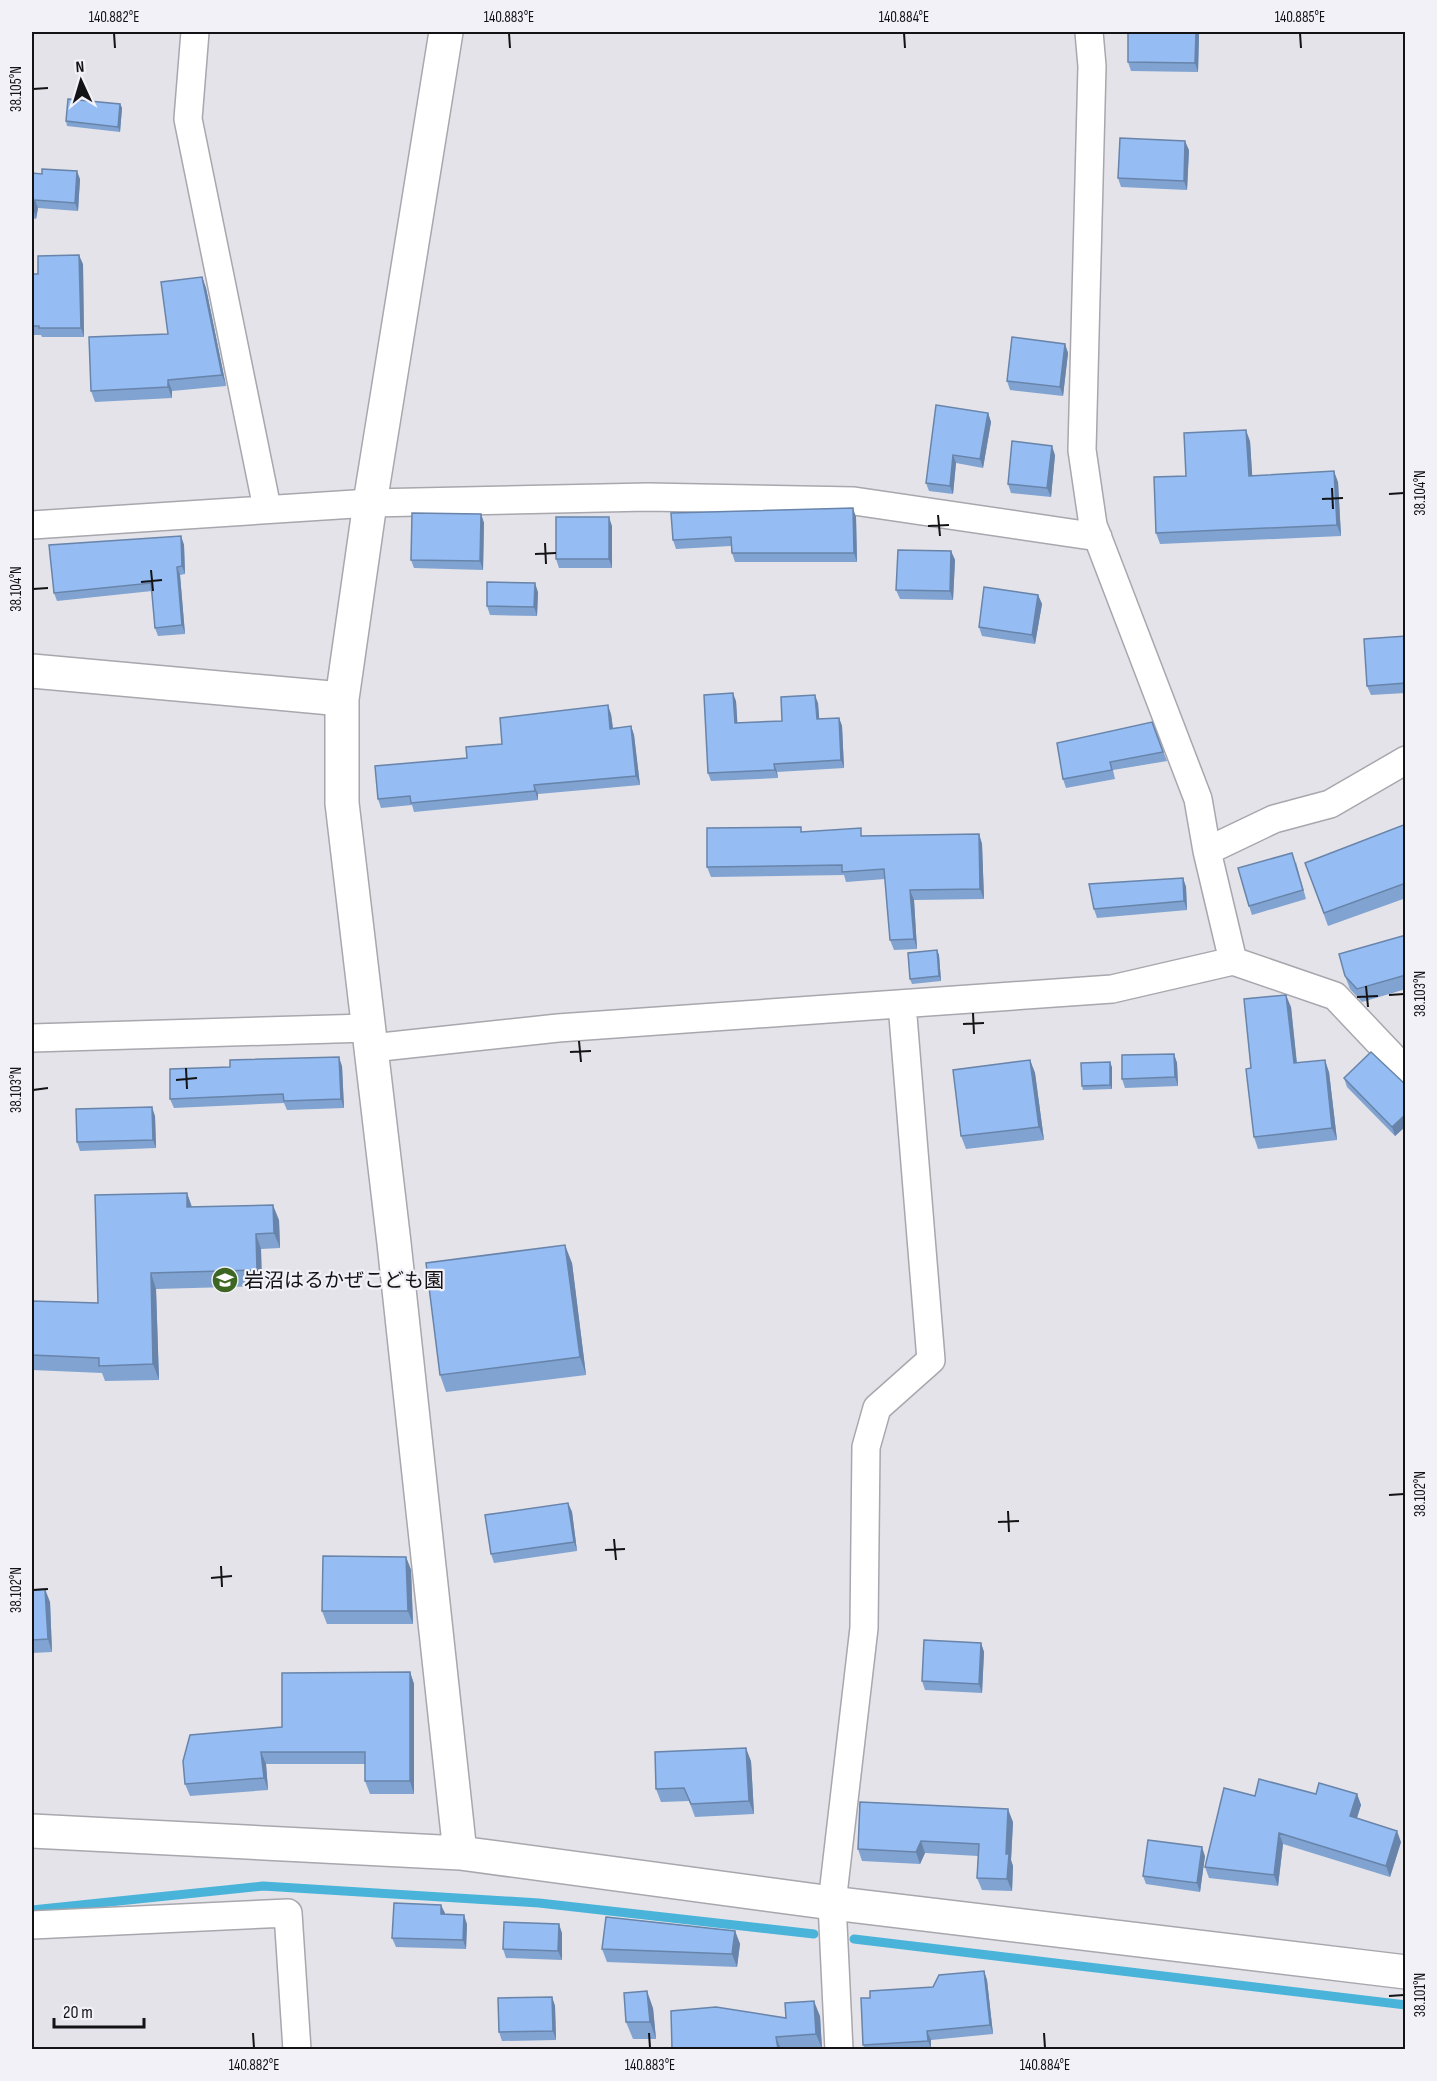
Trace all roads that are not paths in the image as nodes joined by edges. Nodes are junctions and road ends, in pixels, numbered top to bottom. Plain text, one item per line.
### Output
1 (195, 32) edge
2 (446, 32) edge
3 (1089, 32) edge
4 (370, 503) junction
5 (267, 508) junction
6 (32, 525) edge
7 (1098, 537) junction
8 (32, 671) edge
9 (342, 699) junction
10 (1406, 760) edge
11 (1207, 851) junction
12 (1233, 961) junction
13 (902, 1004) junction
14 (32, 1038) edge
15 (369, 1038) junction
16 (1406, 1071) edge
17 (32, 1831) edge
18 (460, 1853) junction
19 (832, 1903) junction
20 (32, 1926) edge
21 (1406, 1972) edge
22 (297, 2049) edge
23 (839, 2049) edge

1 - 5 street
2 - 4 street
3 - 7 street
4 - 5 street
4 - 7 street
4 - 9 street
5 - 6 street
7 - 11 street
8 - 9 street
9 - 15 street
10 - 11 street
11 - 12 street
12 - 13 street
12 - 16 street
13 - 15 street
13 - 19 street
14 - 15 street
15 - 18 street
17 - 18 street
18 - 19 street
19 - 21 street
19 - 23 street
20 - 22 street

